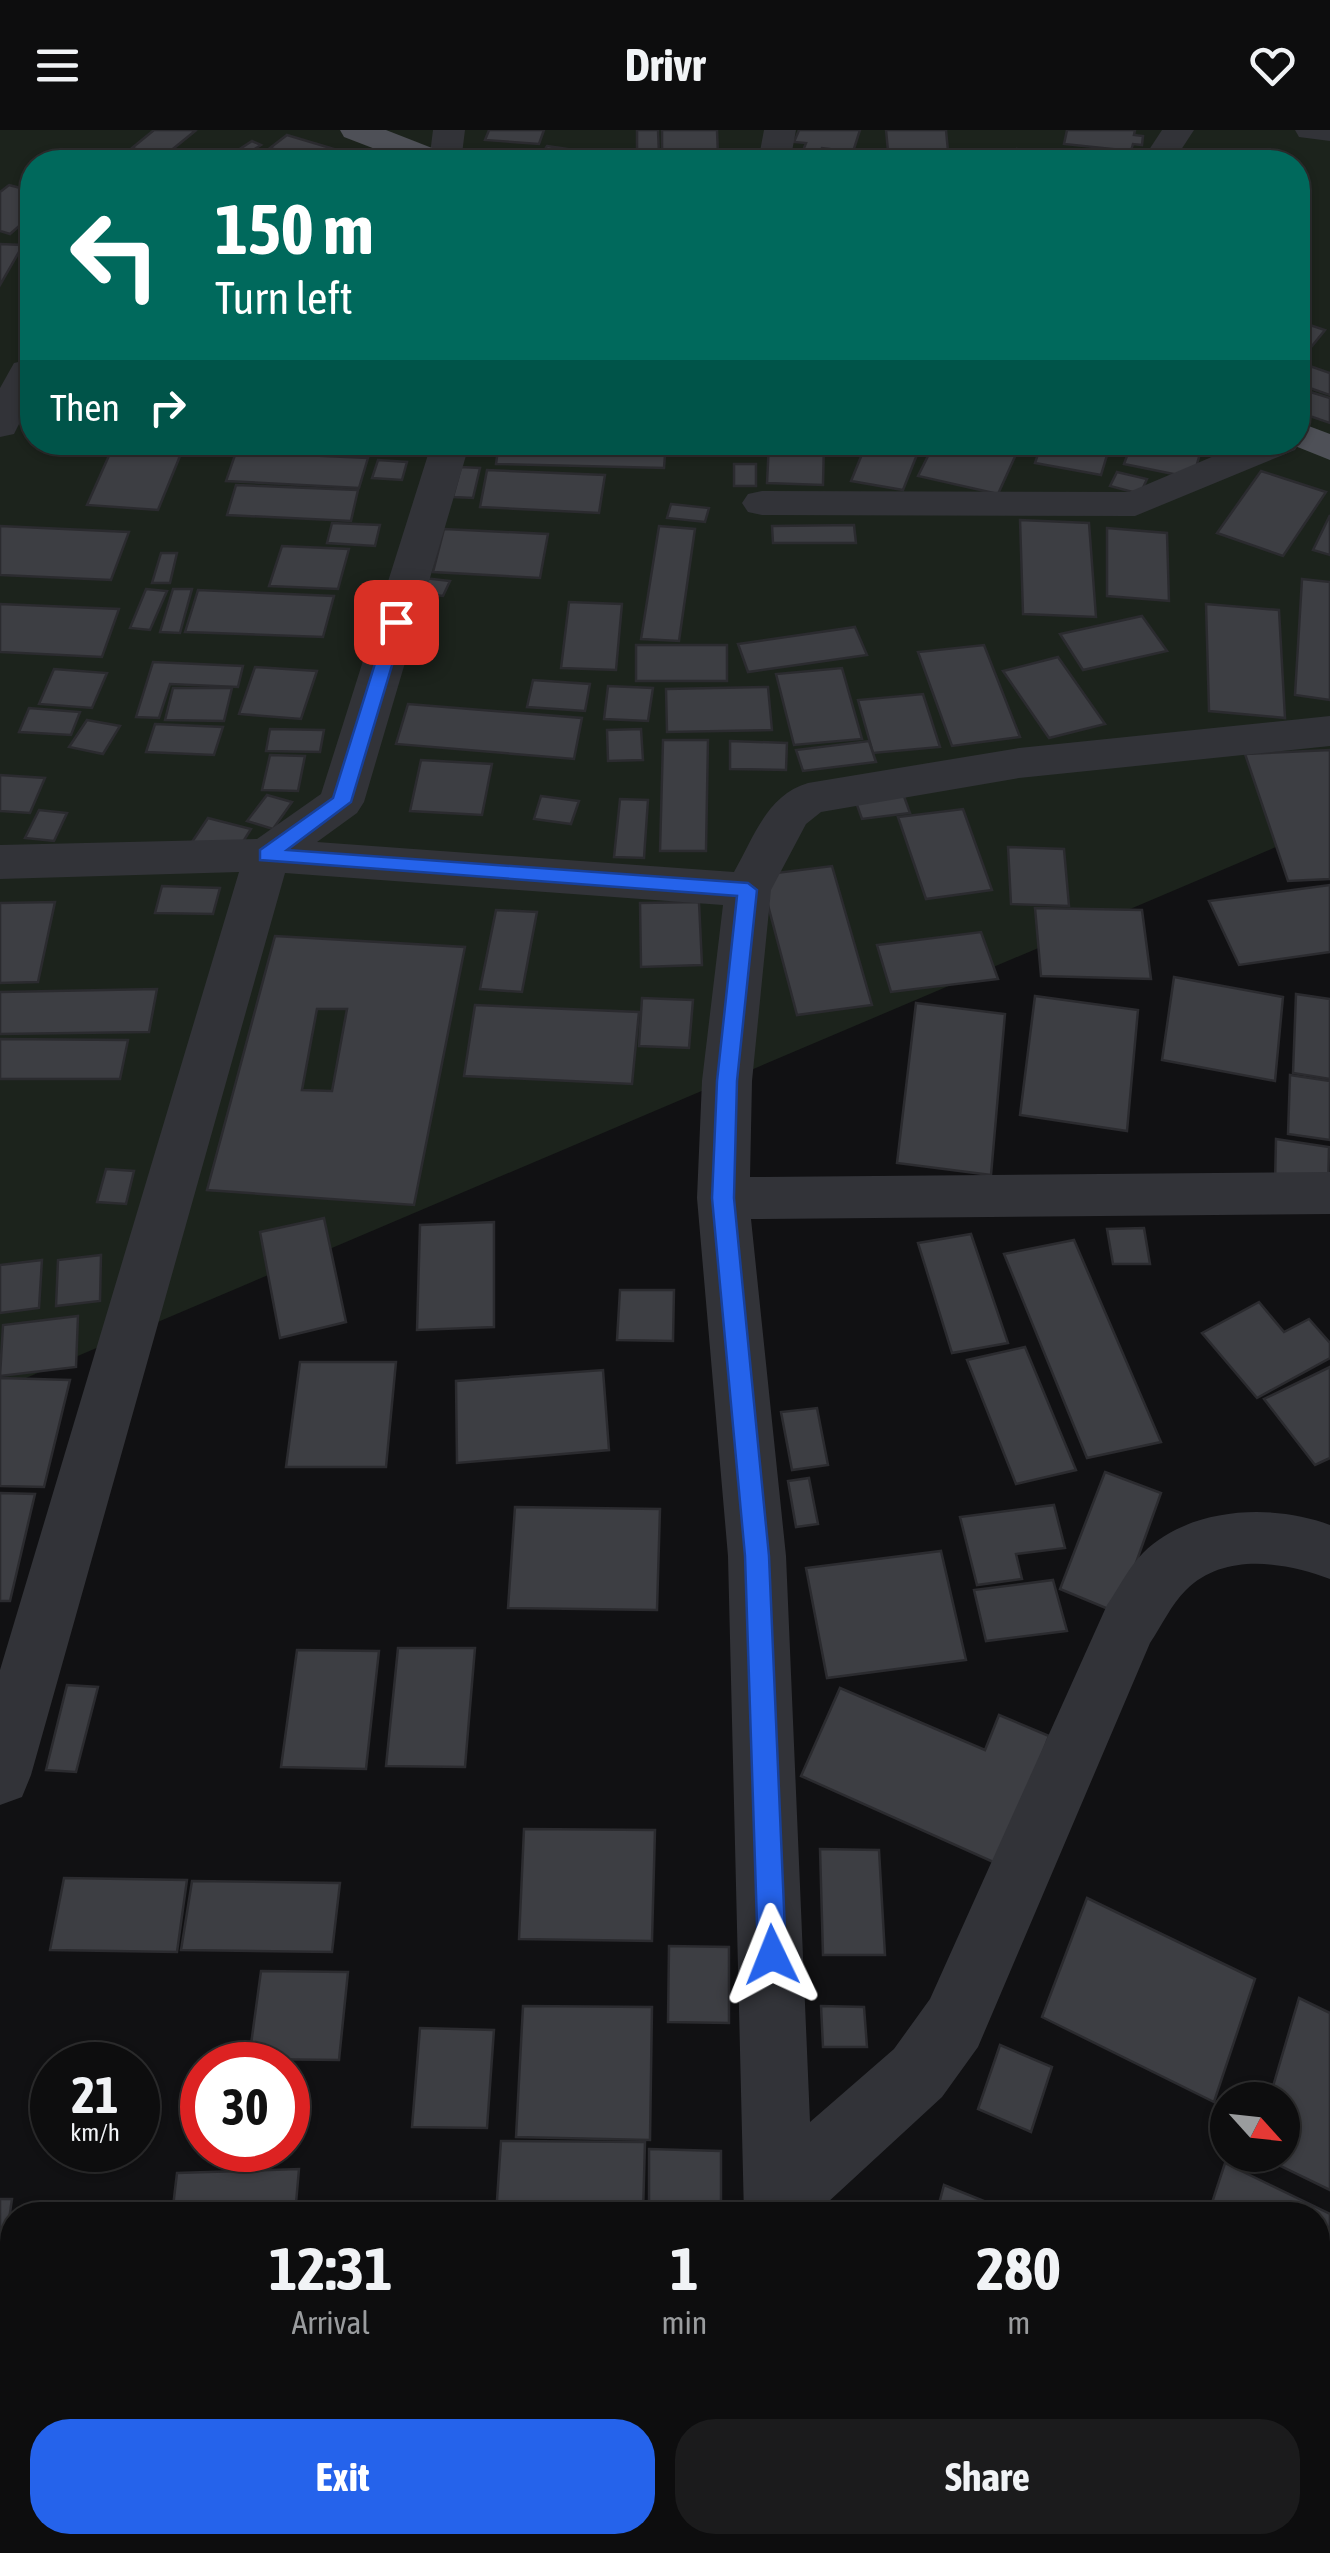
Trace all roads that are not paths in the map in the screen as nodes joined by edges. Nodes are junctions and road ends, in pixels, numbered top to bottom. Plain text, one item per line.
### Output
1 (356, 130) edge
2 (1310, 130) edge
3 (1330, 131) edge
4 (409, 150) edge
5 (20, 370) edge
6 (0, 426) edge
7 (448, 455) edge
8 (1260, 455) edge
9 (762, 503) dead end
10 (1330, 731) edge
11 (267, 855) junction
12 (0, 862) edge
13 (748, 890) junction
14 (1330, 1193) edge
15 (723, 1198) junction
16 (1330, 1552) edge
17 (0, 1775) edge
18 (780, 2202) edge
19 (783, 2202) edge

1 - 4 main road
2 - 3 street
5 - 6 street
7 - 11 street
8 - 9 street
10 - 13 street
11 - 12 street
11 - 13 street
11 - 17 street
13 - 15 street
14 - 15 street
15 - 18 street
16 - 19 street

